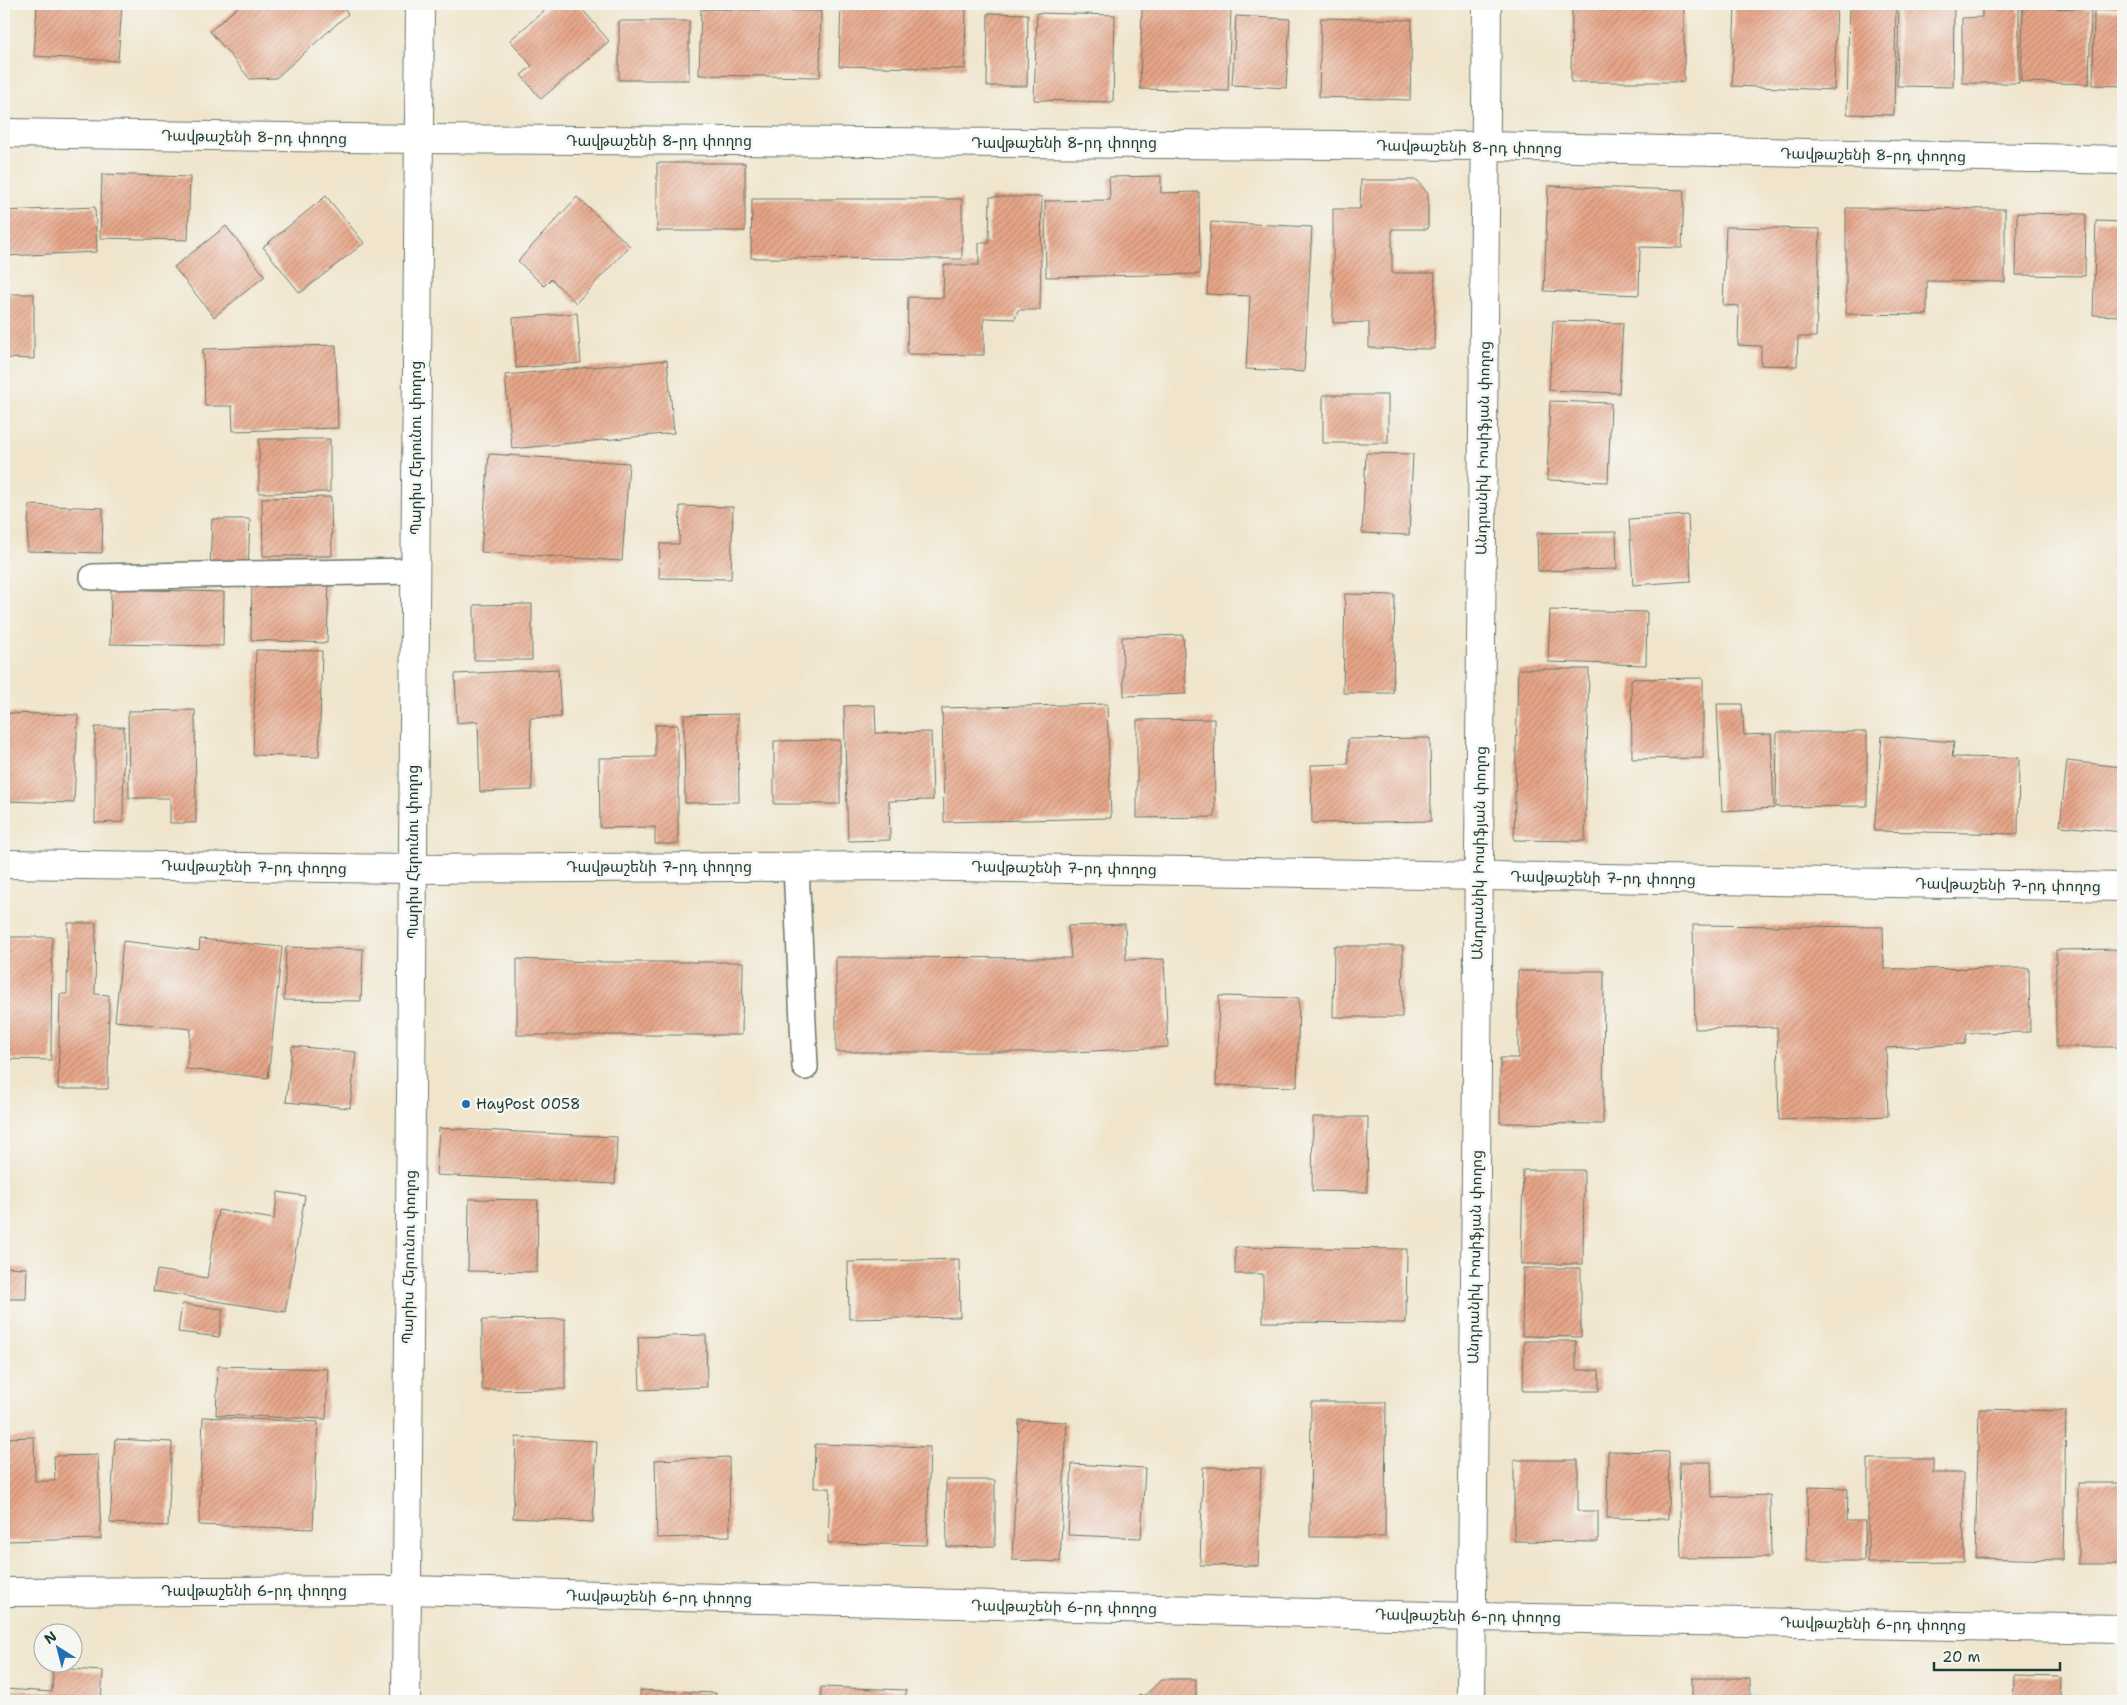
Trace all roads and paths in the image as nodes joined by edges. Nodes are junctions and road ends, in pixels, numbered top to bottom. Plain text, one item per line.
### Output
1 (420, 4) edge
2 (1487, 4) edge
3 (4, 133) edge
4 (418, 139) junction
5 (1486, 146) junction
6 (2123, 160) edge
7 (415, 571) junction
8 (94, 577) dead end
9 (4, 864) edge
10 (796, 866) junction
11 (412, 869) junction
12 (1479, 876) junction
13 (2123, 887) edge
14 (805, 1068) dead end
15 (407, 1590) junction
16 (4, 1592) edge
17 (1472, 1617) junction
18 (2123, 1629) edge
19 (406, 1701) edge
20 (1471, 1701) edge

1 - 4 street, Պարիս Հերունու փողոց
2 - 5 street, Անդրանիկ Իոսիֆյան փողոց
3 - 4 street, Դավթաշենի 8-րդ փողոց
4 - 5 street, Դավթաշենի 8-րդ փողոց
4 - 7 street, Պարիս Հերունու փողոց
5 - 6 street, Դավթաշենի 8-րդ փողոց
5 - 12 street, Անդրանիկ Իոսիֆյան փողոց
7 - 8 lane
7 - 11 street, Պարիս Հերունու փողոց
9 - 11 street, Դավթաշենի 7-րդ փողոց
10 - 11 street, Դավթաշենի 7-րդ փողոց
10 - 12 street, Դավթաշենի 7-րդ փողոց
10 - 14 lane
11 - 15 street, Պարիս Հերունու փողոց
12 - 13 street, Դավթաշենի 7-րդ փողոց
12 - 17 street, Անդրանիկ Իոսիֆյան փողոց
15 - 16 street, Դավթաշենի 6-րդ փողոց
15 - 17 street, Դավթաշենի 6-րդ փողոց
15 - 19 street, Պարիս Հերունու փողոց
17 - 18 street, Դավթաշենի 6-րդ փողոց
17 - 20 street, Անդրանիկ Իոսիֆյան փողոց

